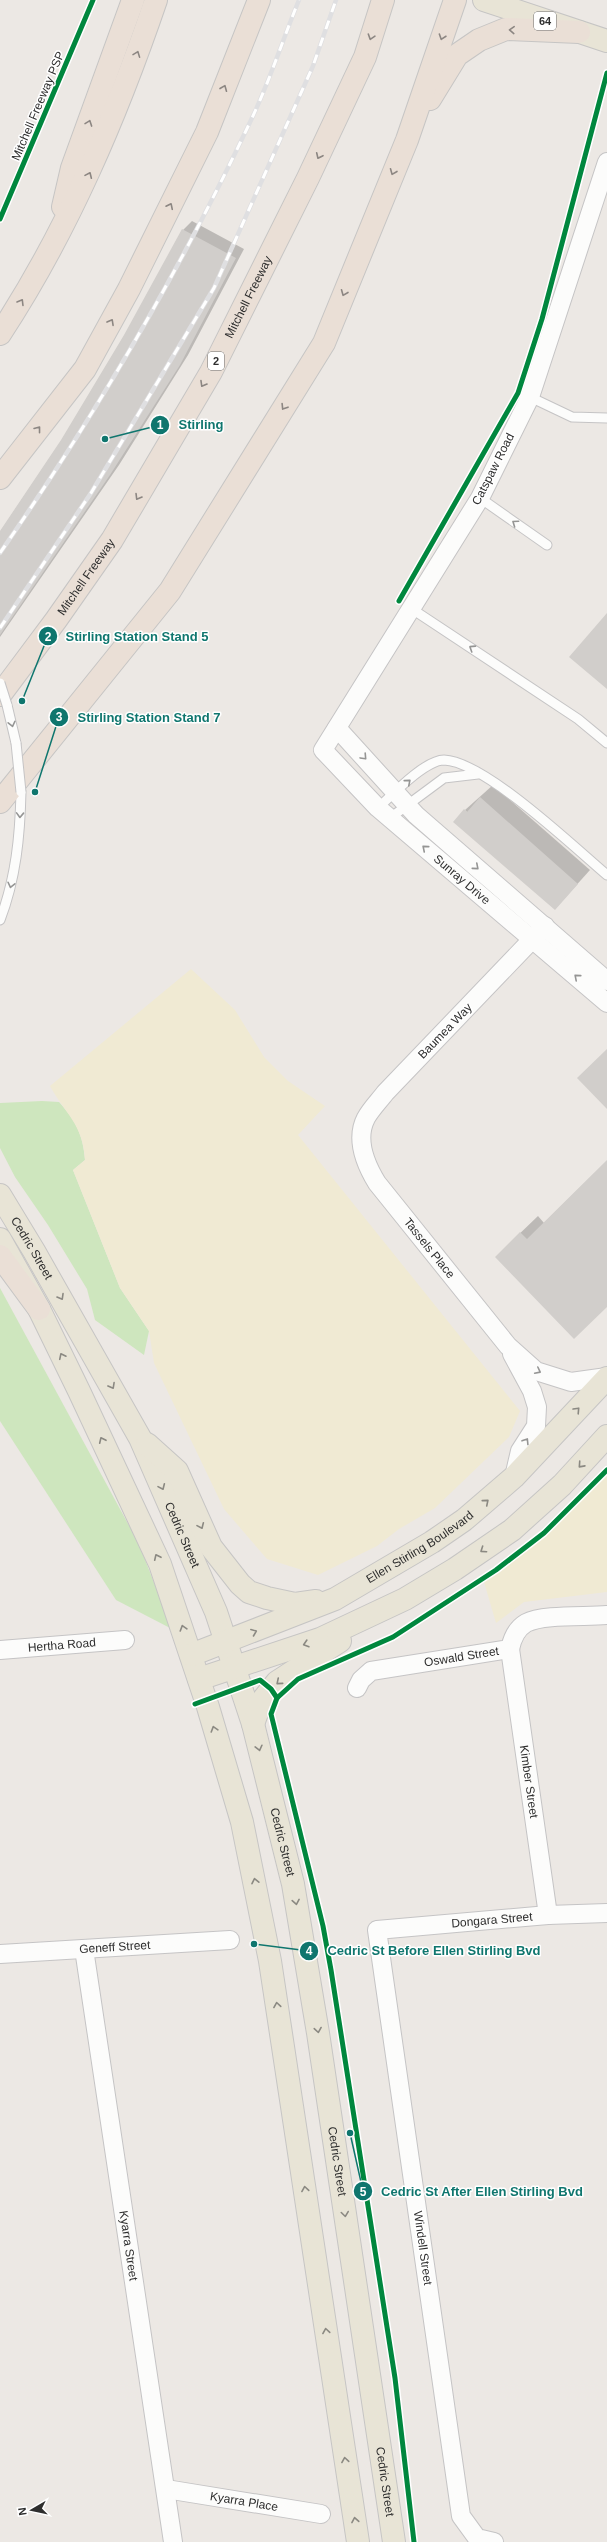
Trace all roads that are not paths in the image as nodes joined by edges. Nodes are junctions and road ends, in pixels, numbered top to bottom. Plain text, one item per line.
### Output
1 (133, 0) edge
2 (156, 0) edge
3 (259, 0) edge
4 (383, 0) edge
5 (455, 0) edge
6 (484, 0) edge
7 (579, 32) junction
8 (607, 41) edge
9 (406, 140) junction
10 (607, 162) edge
11 (55, 241) junction
12 (0, 334) edge
13 (530, 397) junction
14 (607, 418) edge
15 (0, 478) edge
16 (480, 498) junction
17 (547, 545) dead end
18 (412, 609) junction
19 (0, 684) edge
20 (0, 695) edge
21 (337, 728) junction
22 (607, 743) edge
23 (323, 750) joint
24 (479, 774) junction
25 (401, 799) junction
26 (0, 802) edge
27 (384, 813) junction
28 (607, 875) edge
29 (0, 920) edge
30 (545, 926) junction
31 (532, 939) junction
32 (607, 981) edge
33 (607, 1003) edge
34 (362, 1144) joint
35 (0, 1196) edge
36 (0, 1238) edge
37 (0, 1256) edge
38 (39, 1309) junction
39 (508, 1346) junction
40 (607, 1377) edge
41 (607, 1436) edge
42 (140, 1438) junction
43 (514, 1477) junction
44 (335, 1599) junction
45 (405, 1599) junction
46 (607, 1615) edge
47 (125, 1640) dead end
48 (227, 1642) junction
49 (510, 1649) junction
50 (0, 1650) edge
51 (191, 1655) junction
52 (235, 1666) junction
53 (199, 1678) junction
54 (357, 1688) dead end
55 (253, 1724) junction
56 (607, 1913) edge
57 (548, 1914) junction
58 (377, 1930) joint
59 (230, 1940) dead end
60 (84, 1949) junction
61 (0, 1954) edge
62 (166, 2489) junction
63 (321, 2514) dead end
64 (173, 2542) edge
65 (358, 2542) edge
66 (394, 2542) edge
67 (494, 2542) edge

11 -> 1 highway
11 -> 2 highway
15 -> 3 highway
4 -> 20 highway, Mitchell Freeway / 2
5 -> 9 highway
6 - 7 main road, 64
7 - 8 main road, 64
7 -> 9 highway
9 -> 26 highway
10 - 13 street, Catspaw Road
12 -> 11 highway
13 - 14 lane
13 - 16 street, Catspaw Road
17 -> 16 lane
16 - 18 street, Catspaw Road
18 - 21 street, Catspaw Road
22 -> 18 lane
19 -> 29 lane, bridge
21 - 23 street, Catspaw Road
21 -> 25 street, Sunray Drive
23 - 27 street, Sunray Drive
24 - 25 lane
25 -> 24 lane
24 - 28 lane
25 - 27 lane
25 - 27 lane
25 -> 30 street, Sunray Drive
31 -> 27 street, Sunray Drive
30 - 31 street, Baumea Way
30 - 32 street, Sunray Drive
33 -> 31 street, Sunray Drive
31 - 34 street, Baumea Way
34 - 39 street, Tassels Place
35 -> 42 main road, Cedric Street
36 - 38 main road, Cedric Street
37 - 38 highway
51 -> 38 main road, Cedric Street
39 -> 40 street, Tassels Place
43 -> 39 street, Tassels Place
43 -> 40 main road, Ellen Stirling Boulevard
41 -> 45 main road
42 -> 44 main road
42 -> 48 main road, Cedric Street
44 -> 43 main road, Ellen Stirling Boulevard
48 -> 44 main road, Ellen Stirling Boulevard
45 -> 52 main road
45 -> 55 main road
46 - 49 street, Oswald Street
47 - 50 street, Hertha Road
48 - 51 main road, Ellen Stirling Boulevard
48 - 52 main road, Cedric Street
49 - 54 street, Oswald Street
49 - 57 street, Kimber Street
51 - 53 main road, Cedric Street
52 - 53 main road
52 - 55 main road, Cedric Street
65 -> 53 main road, Cedric Street
55 -> 66 main road, Cedric Street
56 - 57 street, Dongara Street
57 - 58 street, Dongara Street
58 - 67 street, Windell Street
59 - 60 street, Geneff Street
60 - 61 street, Geneff Street
60 - 62 street, Kyarra Street
62 - 63 street, Kyarra Place
62 - 64 street, Kyarra Street

